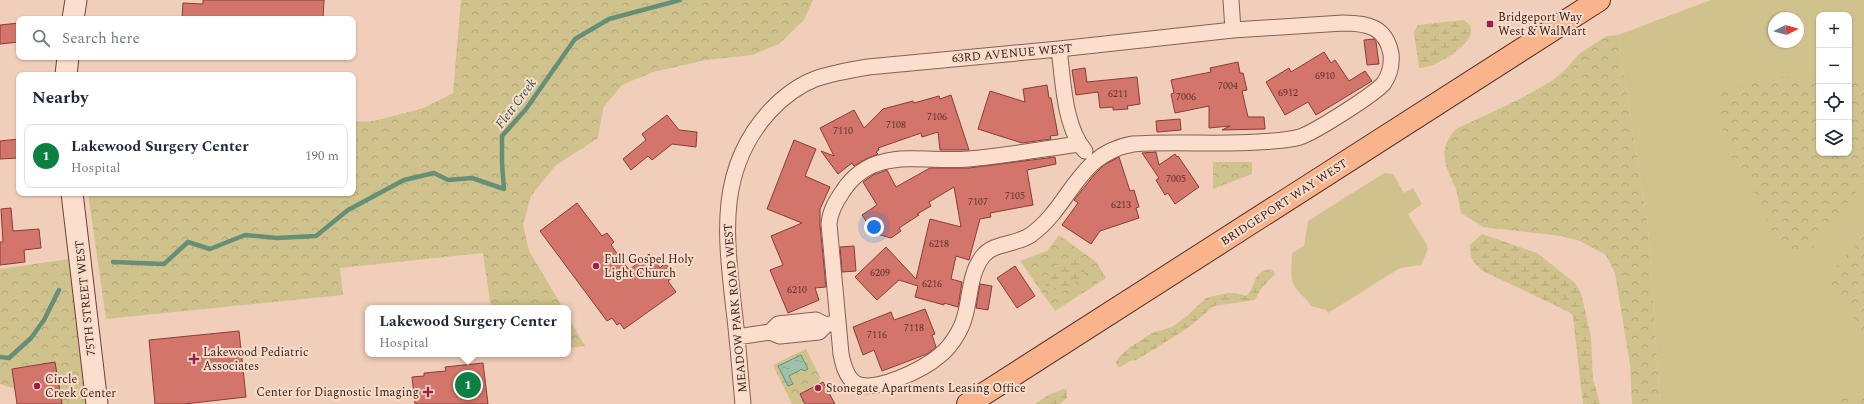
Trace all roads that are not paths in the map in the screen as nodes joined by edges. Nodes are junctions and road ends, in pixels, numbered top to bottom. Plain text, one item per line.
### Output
1 (76, 0) edge
2 (1231, 0) edge
3 (1599, 0) edge
4 (73, 16) edge
5 (1233, 30) junction
6 (1059, 49) junction
7 (68, 60) edge
8 (66, 72) edge
9 (794, 89) joint
10 (1079, 144) junction
11 (1095, 160) junction
12 (72, 196) edge
13 (831, 324) junction
14 (737, 336) junction
15 (97, 404) edge
16 (743, 404) edge
17 (968, 404) edge

1 - 4 street
2 - 5 street
3 - 17 main road, BRIDGEPORT WAY WEST
5 - 6 street, 63RD AVENUE WEST
5 - 11 street, 63RD AVENUE WEST
6 - 9 street, 63RD AVENUE WEST
6 - 10 street
7 - 8 street
9 - 14 street, MEADOW PARK ROAD WEST
10 - 11 street
10 - 13 street
11 - 13 street
12 - 15 street, 75TH STREET WEST
13 - 14 street
14 - 16 street, MEADOW PARK ROAD WEST

